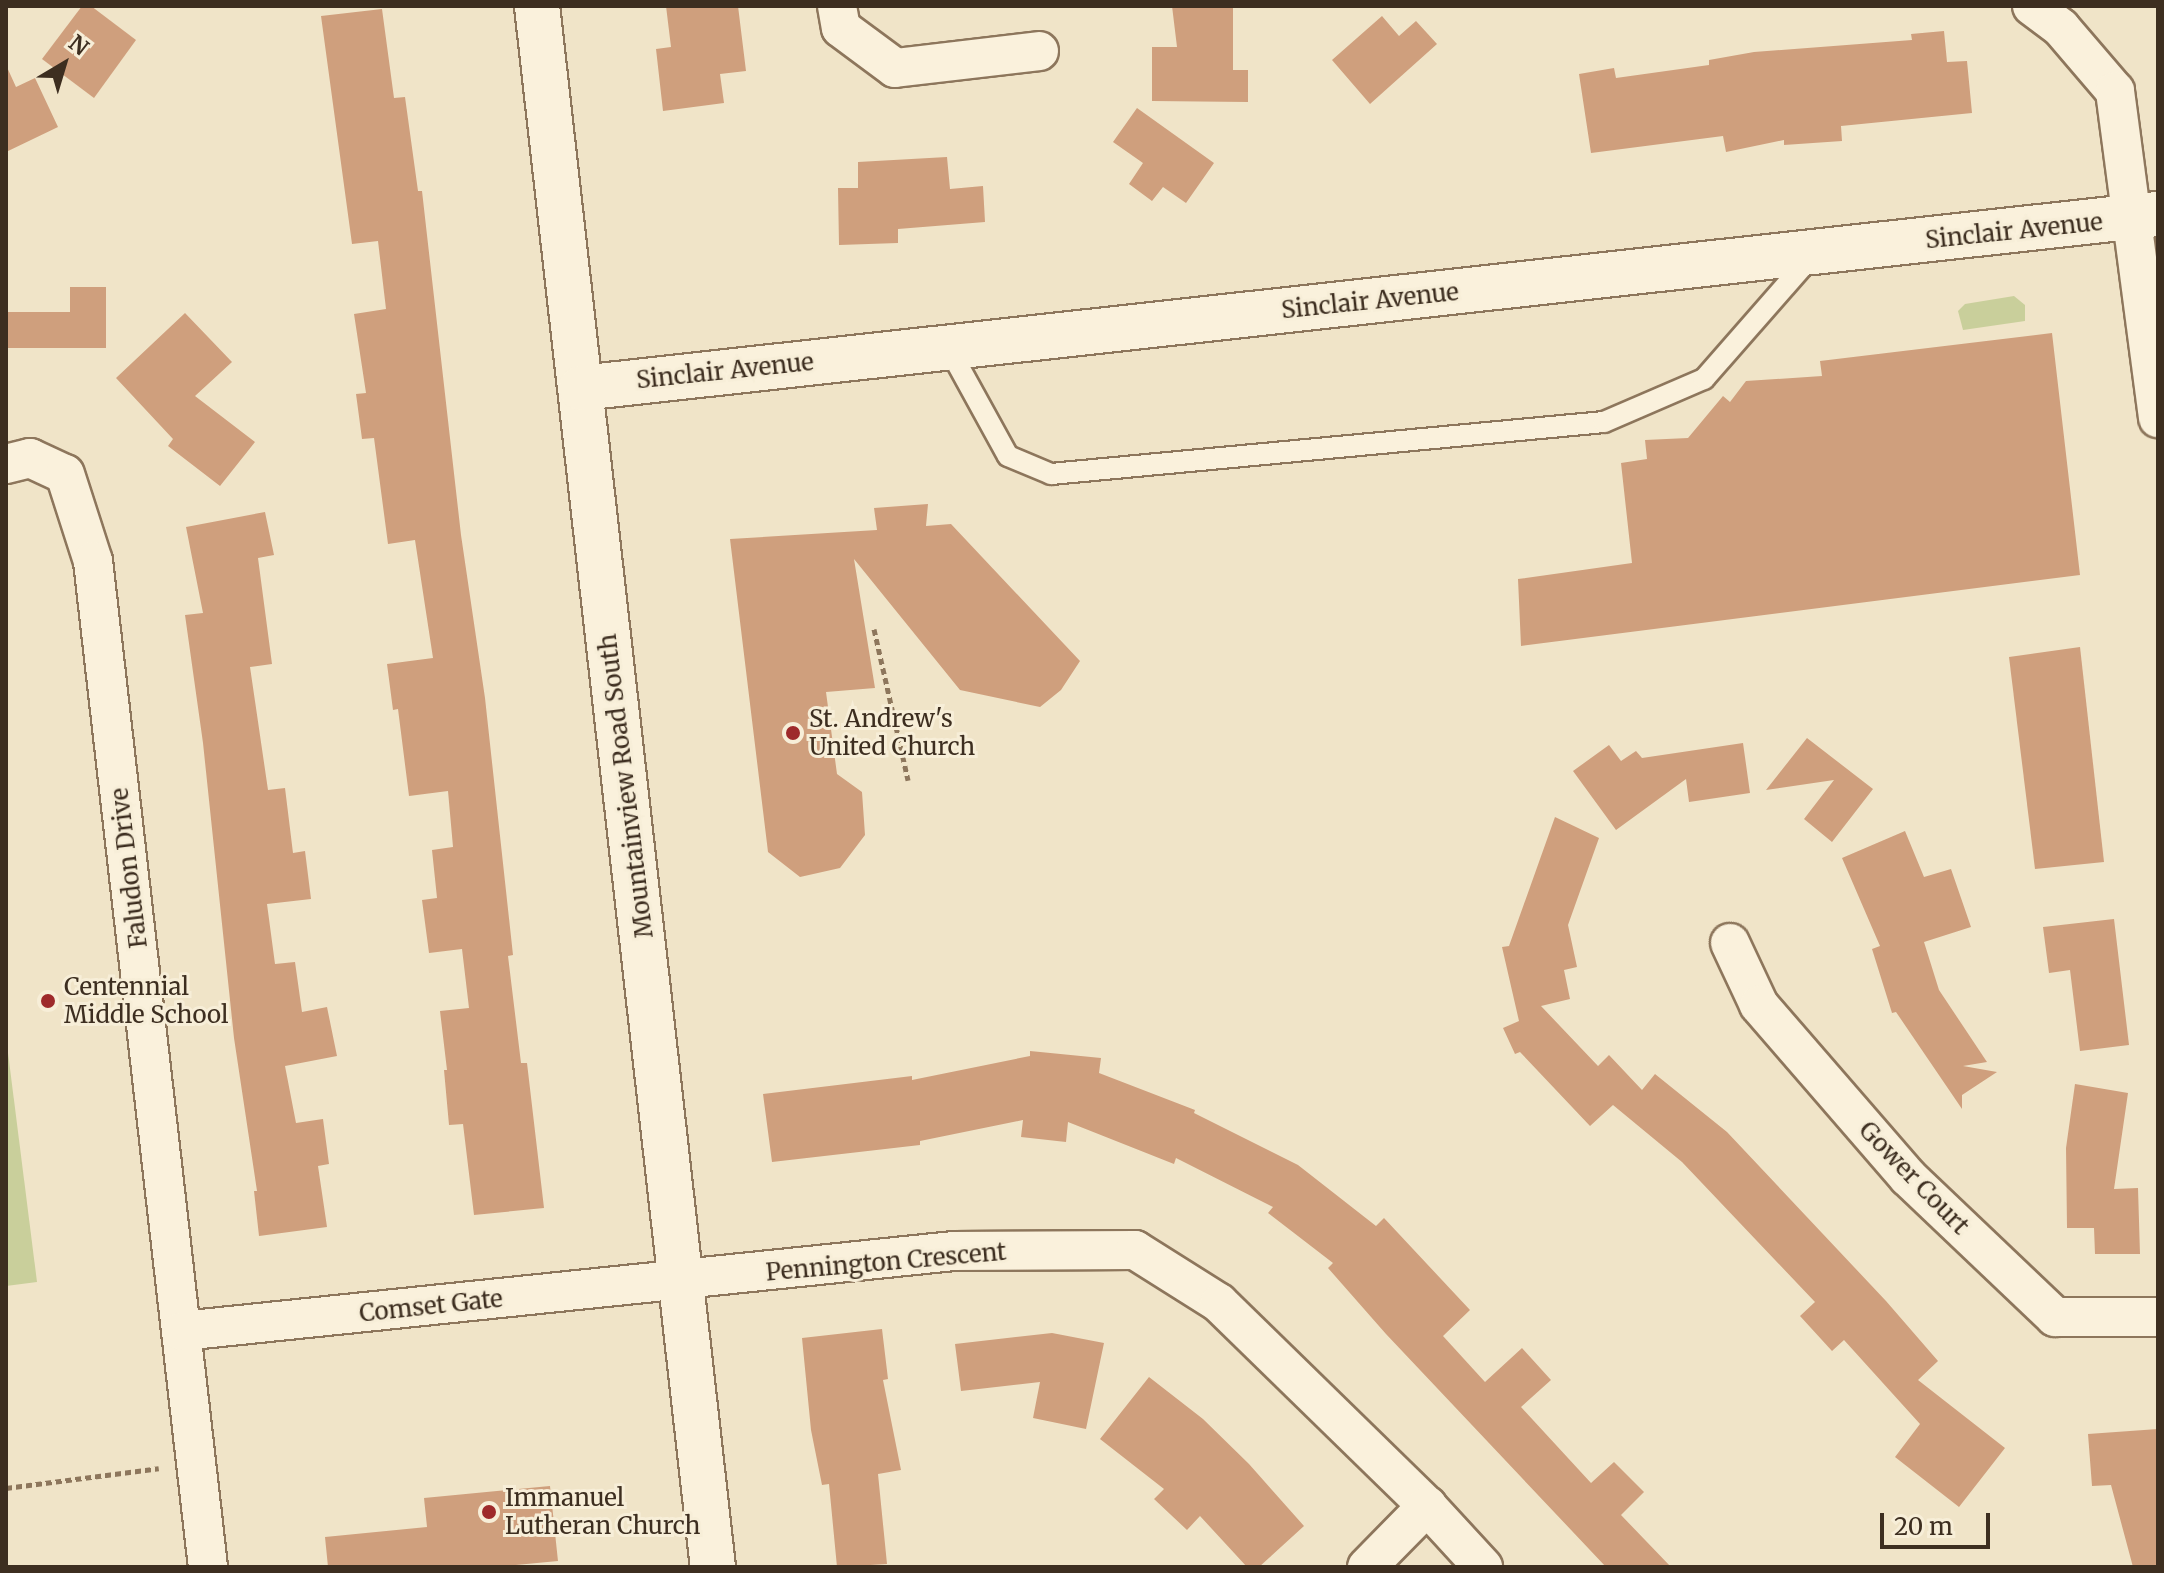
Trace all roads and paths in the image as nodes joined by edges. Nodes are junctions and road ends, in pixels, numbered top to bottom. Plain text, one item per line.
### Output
1 (537, 6) edge
2 (837, 6) edge
3 (2032, 6) edge
4 (1039, 51) dead end
5 (2145, 216) edge
6 (1814, 252) junction
7 (948, 347) junction
8 (581, 388) junction
9 (2158, 418) edge
10 (6, 464) edge
11 (874, 629) dead end
12 (908, 780) dead end
13 (1730, 943) dead end
14 (680, 1281) junction
15 (2158, 1317) edge
16 (182, 1331) junction
17 (196, 1464) junction
18 (6, 1488) edge
19 (1427, 1506) junction
20 (208, 1567) edge
21 (713, 1567) edge
22 (1367, 1567) edge
23 (1483, 1567) edge

1 - 8 main road, Mountainview Road South
2 - 4 street
3 - 5 street
5 - 6 main road, Sinclair Avenue
5 - 9 street
6 - 7 main road, Sinclair Avenue
6 - 7 lane
7 - 8 main road, Sinclair Avenue
8 - 14 main road, Mountainview Road South
10 - 16 street, Faludon Drive
11 - 12 path
13 - 15 street, Gower Court
14 - 16 street, Comset Gate
14 - 19 street, Pennington Crescent
14 - 21 main road, Mountainview Road South
16 - 17 street, Faludon Drive
17 - 18 path
17 - 20 street, Faludon Drive
19 - 22 street
19 - 23 street, Pennington Crescent

